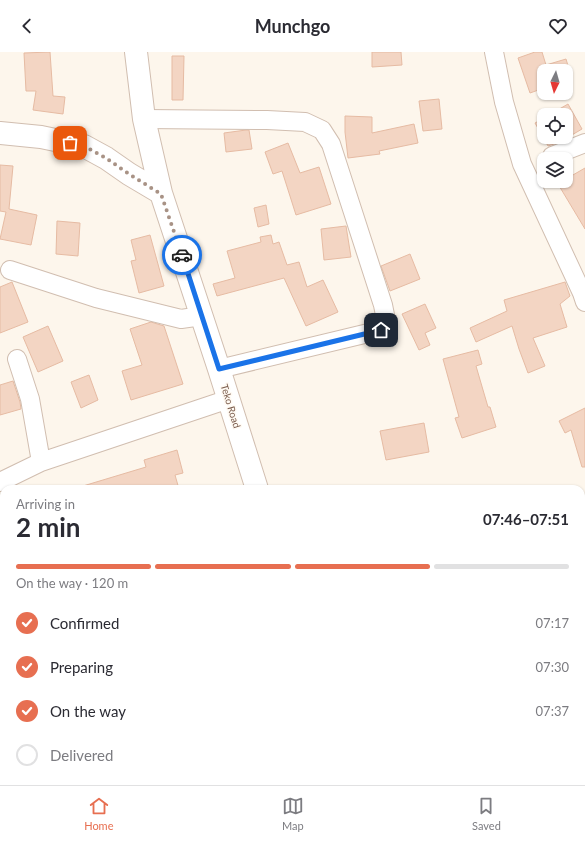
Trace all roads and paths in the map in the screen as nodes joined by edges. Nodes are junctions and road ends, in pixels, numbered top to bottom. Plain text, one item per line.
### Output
1 (136, 52) edge
2 (494, 52) edge
3 (144, 119) junction
4 (0, 133) edge
5 (585, 143) edge
6 (562, 152) edge
7 (161, 194) junction
8 (10, 270) dead end
9 (585, 302) edge
10 (202, 316) junction
11 (16, 359) dead end
12 (219, 369) junction
13 (229, 399) junction
14 (41, 462) junction
15 (0, 482) edge
16 (256, 485) edge

1 - 3 street, Teko Road
2 - 9 street
3 - 7 street, Teko Road
3 - 12 street
4 - 7 street
5 - 6 street
7 - 10 street, Teko Road
8 - 10 street
10 - 12 street, Teko Road
11 - 14 street
12 - 13 street, Teko Road
13 - 14 street
13 - 16 street, Teko Road
14 - 15 street

